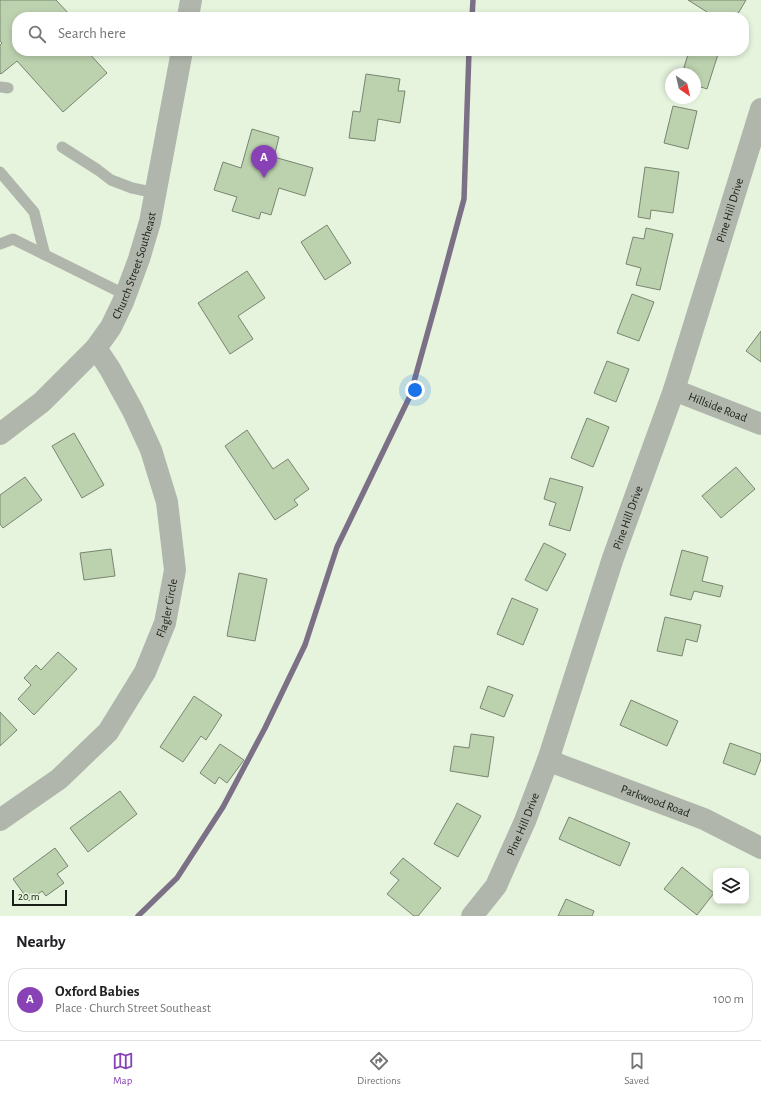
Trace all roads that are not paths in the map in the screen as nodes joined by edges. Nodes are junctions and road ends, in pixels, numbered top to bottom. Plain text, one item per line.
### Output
1 (191, 0) edge
2 (189, 12) edge
3 (181, 56) edge
4 (761, 108) edge
5 (62, 147) dead end
6 (0, 172) edge
7 (156, 193) junction
8 (0, 244) edge
9 (45, 255) junction
10 (126, 295) junction
11 (96, 348) junction
12 (674, 390) junction
13 (761, 424) edge
14 (0, 434) edge
15 (548, 760) junction
16 (0, 820) edge
17 (761, 848) edge
18 (472, 916) edge

1 - 2 street
3 - 7 street, Church Street Southeast
4 - 12 street, Pine Hill Drive
5 - 7 lane
6 - 9 lane
7 - 10 street, Church Street Southeast
8 - 9 lane
9 - 10 lane
10 - 11 street, Church Street Southeast
11 - 14 street, Church Street Southeast
11 - 16 street, Flagler Circle
12 - 13 street, Hillside Road
12 - 15 street, Pine Hill Drive
15 - 17 street, Parkwood Road
15 - 18 street, Pine Hill Drive

